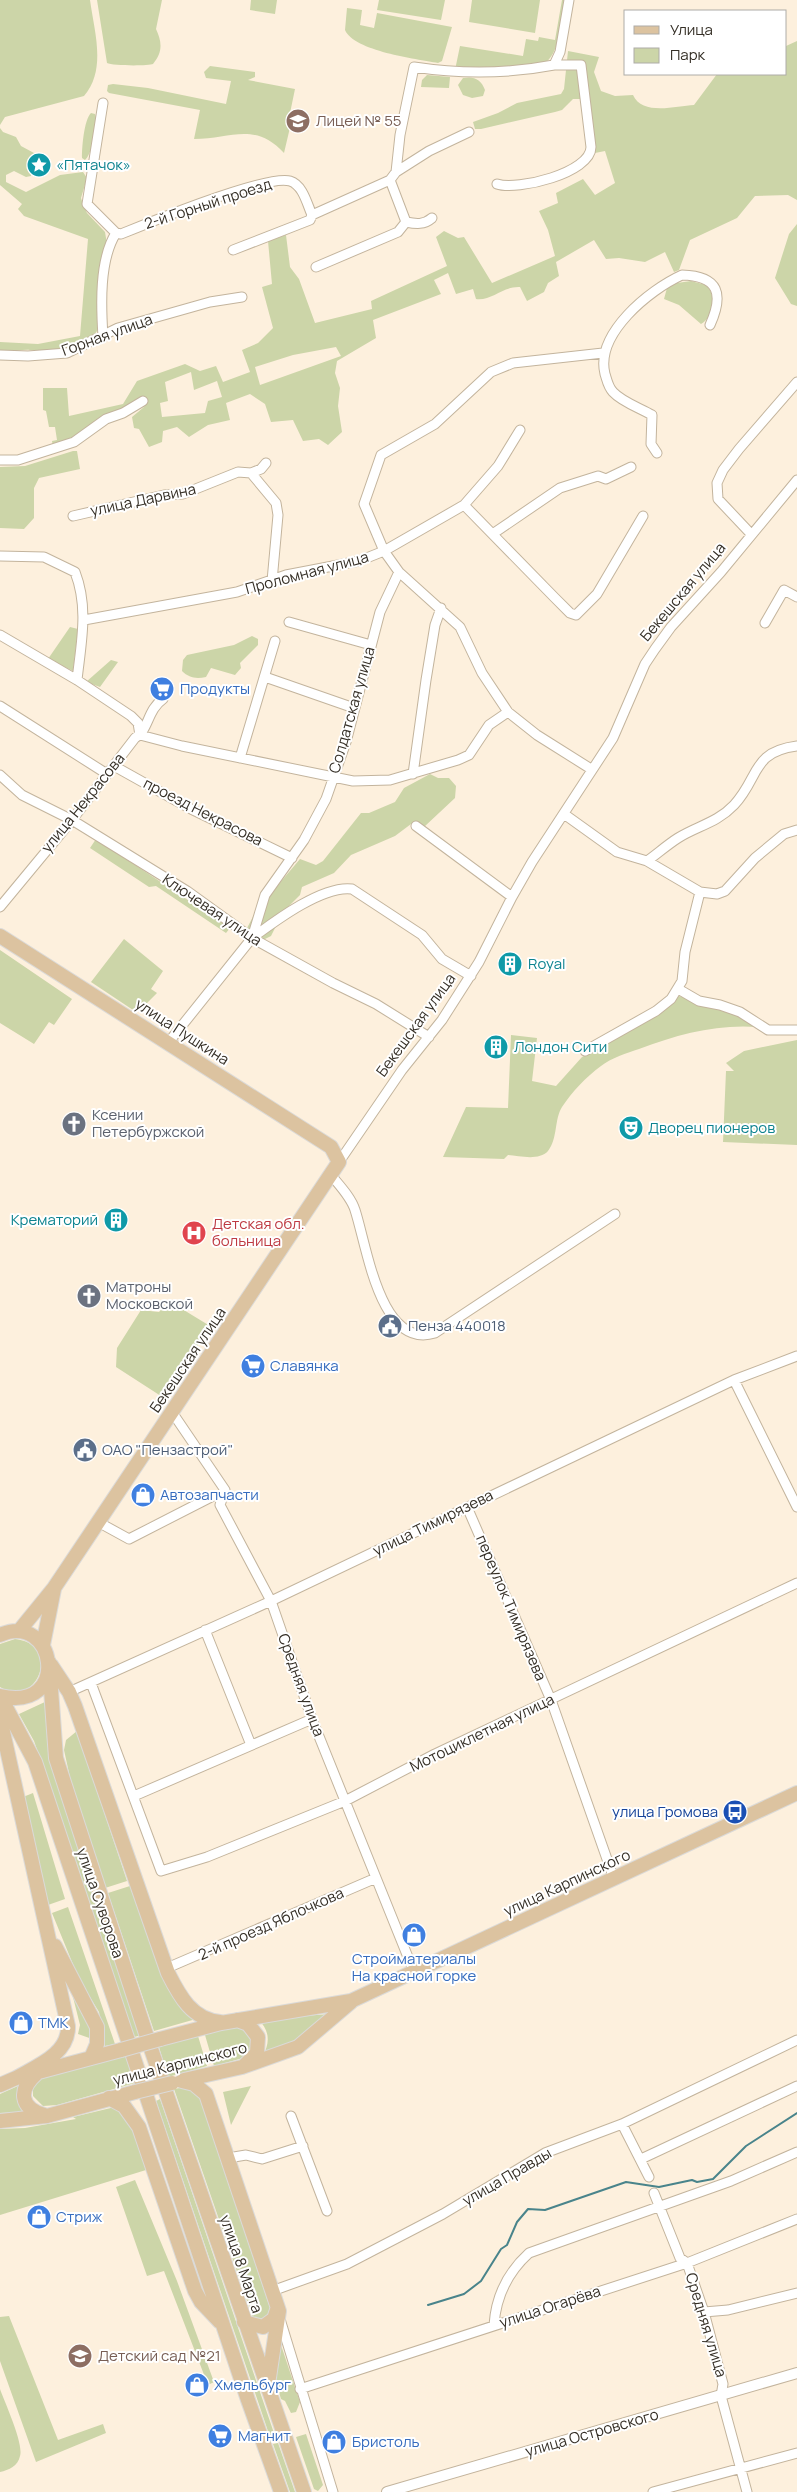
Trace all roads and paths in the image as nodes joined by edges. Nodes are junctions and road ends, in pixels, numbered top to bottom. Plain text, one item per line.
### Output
1 (569, 0) edge
2 (554, 65) junction
3 (103, 103) dead end
4 (468, 132) dead end
5 (393, 176) junction
6 (497, 184) dead end
7 (312, 215) junction
8 (432, 218) dead end
9 (406, 222) junction
10 (116, 234) junction
11 (233, 250) dead end
12 (316, 267) dead end
13 (242, 297) dead end
14 (710, 325) dead end
15 (103, 337) junction
16 (603, 353) junction
17 (0, 355) edge
18 (797, 382) edge
19 (143, 401) dead end
20 (520, 430) dead end
21 (657, 453) dead end
22 (0, 460) edge
23 (266, 463) dead end
24 (631, 467) dead end
25 (251, 473) junction
26 (797, 480) edge
27 (464, 505) junction
28 (73, 516) dead end
29 (643, 516) dead end
30 (494, 533) junction
31 (751, 534) junction
32 (384, 551) junction
33 (0, 556) edge
34 (399, 572) junction
35 (272, 581) junction
36 (797, 597) edge
37 (441, 608) junction
38 (84, 620) junction
39 (289, 622) dead end
40 (765, 623) dead end
41 (0, 634) edge
42 (275, 641) dead end
43 (371, 645) junction
44 (265, 677) junction
45 (77, 680) junction
46 (163, 700) dead end
47 (0, 706) edge
48 (354, 708) junction
49 (508, 712) junction
50 (140, 735) junction
51 (797, 746) edge
52 (240, 758) junction
53 (114, 766) junction
54 (591, 769) junction
55 (107, 774) junction
56 (413, 774) junction
57 (0, 775) edge
58 (333, 777) junction
59 (564, 814) junction
60 (72, 820) junction
61 (416, 826) dead end
62 (797, 830) edge
63 (292, 858) junction
64 (647, 862) junction
65 (700, 892) junction
66 (512, 897) junction
67 (0, 907) edge
68 (0, 936) edge
69 (252, 938) junction
70 (471, 976) junction
71 (676, 991) junction
72 (797, 1030) edge
73 (429, 1036) junction
74 (168, 1043) junction
75 (585, 1051) dead end
76 (339, 1162) junction
77 (331, 1175) junction
78 (615, 1214) dead end
79 (797, 1356) edge
80 (734, 1380) junction
81 (172, 1412) junction
82 (213, 1496) dead end
83 (467, 1507) junction
84 (797, 1507) edge
85 (98, 1522) junction
86 (797, 1583) edge
87 (54, 1588) junction
88 (271, 1601) junction
89 (205, 1630) junction
90 (7, 1632) edge
91 (43, 1645) junction
92 (49, 1662) junction
93 (91, 1683) junction
94 (69, 1692) junction
95 (0, 1696) edge
96 (551, 1700) junction
97 (0, 1718) edge
98 (312, 1719) junction
99 (251, 1745) junction
100 (797, 1793) edge
101 (134, 1796) junction
102 (345, 1801) junction
103 (376, 1878) junction
104 (614, 1879) junction
105 (45, 1926) junction
106 (167, 1968) junction
107 (414, 1972) junction
108 (351, 2002) junction
109 (237, 2020) junction
110 (221, 2022) junction
111 (797, 2040) edge
112 (155, 2042) junction
113 (91, 2058) junction
114 (242, 2067) junction
115 (36, 2074) junction
116 (214, 2074) junction
117 (16, 2078) junction
118 (177, 2082) junction
119 (0, 2085) edge
120 (797, 2086) edge
121 (206, 2094) junction
122 (109, 2098) junction
123 (47, 2116) junction
124 (291, 2116) dead end
125 (0, 2121) edge
126 (622, 2124) junction
127 (303, 2146) junction
128 (797, 2152) edge
129 (228, 2158) junction
130 (641, 2158) junction
131 (649, 2177) dead end
132 (654, 2193) dead end
133 (660, 2206) junction
134 (327, 2211) dead end
135 (797, 2219) edge
136 (687, 2263) junction
137 (272, 2291) junction
138 (797, 2293) edge
139 (278, 2312) junction
140 (704, 2312) junction
141 (244, 2322) junction
142 (494, 2325) junction
143 (224, 2326) junction
144 (797, 2374) edge
145 (267, 2388) junction
146 (300, 2389) junction
147 (722, 2396) junction
148 (797, 2452) edge
149 (742, 2469) junction
150 (281, 2492) edge
151 (304, 2492) edge
152 (333, 2492) edge
153 (387, 2492) edge
154 (653, 2492) edge
155 (747, 2492) edge

1 - 2 street
2 - 5 street
2 - 6 street
3 - 10 street
4 - 5 street
5 - 7 street
5 - 9 street
7 - 10 street, 2-й Горный проезд
7 - 11 street
8 - 9 street
9 - 12 street
10 - 15 street
13 - 15 street, Горная улица
14 - 16 street
15 - 17 street, Горная улица
16 - 21 street
16 - 32 street, Проломная улица
18 - 31 street
19 - 22 street
20 - 27 street
23 - 25 street, улица Дарвина
24 - 30 street
25 - 28 street, улица Дарвина
25 - 35 street
26 - 31 street, Бекешская улица
27 - 30 street
27 - 32 street
29 - 30 street
31 - 54 street, Бекешская улица
32 - 34 street
32 - 35 street, Проломная улица
33 - 38 street
34 - 37 street
34 - 43 street, Солдатская улица
35 - 38 street, Проломная улица
36 - 40 street
37 - 49 street
37 - 56 street
38 - 45 street
39 - 43 street
41 - 45 street
42 - 44 street
43 - 48 street, Солдатская улица
44 - 48 street
44 - 52 street
45 - 50 street
46 - 50 street, улица Некрасова
47 - 55 street
48 - 58 street, Солдатская улица
49 - 54 street
49 - 56 street
50 - 52 street
50 - 53 street, улица Некрасова
51 - 64 street
52 - 58 street
53 - 55 street, улица Некрасова
53 - 63 street, проезд Некрасова
54 - 59 street, Бекешская улица
55 - 60 street, улица Некрасова
56 - 58 street
57 - 60 street, Ключевая улица
58 - 63 street, Солдатская улица
59 - 64 street
59 - 66 street, Бекешская улица
60 - 67 street, улица Некрасова
60 - 69 street, Ключевая улица
61 - 66 street
62 - 65 street
63 - 69 street, Солдатская улица
64 - 65 street
65 - 71 street
66 - 70 street, Бекешская улица
68 - 74 main road, улица Пушкина
69 - 70 street
69 - 73 street, Ключевая улица
69 - 74 street, Солдатская улица
70 - 73 street, Бекешская улица
71 - 72 street
71 - 75 street
73 - 76 street, Бекешская улица
74 - 76 main road, улица Пушкина
76 - 77 main road, Бекешская улица
77 - 78 street
77 - 81 main road, Бекешская улица
79 - 80 street, улица Тимирязева
80 - 83 street, улица Тимирязева
80 - 84 street
81 - 85 main road, Бекешская улица
81 - 88 street, Средняя улица
82 - 85 street
83 - 88 street, улица Тимирязева
83 - 96 street, переулок Тимирязева
85 - 87 main road, Бекешская улица
86 - 96 street, Мотоциклетная улица
87 - 90 main road, Бекешская улица
87 - 91 main road, Бекешская улица
88 - 89 street, улица Тимирязева
88 - 98 street, Средняя улица
89 - 93 street, улица Тимирязева
89 - 99 street
90 - 91 main road
91 - 92 main road
92 - 94 main road
92 - 95 main road
92 - 112 main road, улица Суворова
93 - 94 street, улица Тимирязева
93 - 101 street
94 - 106 main road
95 - 143 main road, улица Суворова
96 - 102 street, Мотоциклетная улица
96 - 104 street, переулок Тимирязева
97 - 105 main road
98 - 99 street
98 - 102 street, Средняя улица
99 - 101 street
100 - 104 main road, улица Карпинского
101 - 102 street, Мотоциклетная улица
102 - 103 street, Средняя улица
103 - 106 street, 2-й проезд Яблочкова
103 - 107 street, Средняя улица
104 - 107 main road, улица Карпинского
105 - 113 main road
105 - 117 main road
106 - 110 main road
107 - 108 main road, улица Карпинского
108 - 109 main road, улица Карпинского
108 - 114 main road, улица Карпинского
109 - 110 main road, улица Карпинского
109 - 114 main road
110 - 112 main road, улица Карпинского
111 - 126 street, улица Правды
112 - 113 main road, улица Карпинского, bridge
112 - 141 main road, улица 8 Марта
113 - 115 main road, улица Карпинского
114 - 116 main road, улица Карпинского
115 - 117 main road, улица Карпинского
115 - 123 main road
116 - 118 main road, улица Карпинского
116 - 121 main road
117 - 119 main road, улица Карпинского
118 - 121 main road
118 - 122 main road, улица Карпинского, bridge
120 - 130 street
121 - 129 main road
122 - 123 main road, улица Карпинского
122 - 143 main road
123 - 125 main road, улица Карпинского
124 - 127 street
126 - 130 street
126 - 137 street, улица Правды
127 - 129 street
127 - 134 street
128 - 133 street
129 - 137 main road
130 - 131 street
132 - 133 street, Средняя улица
133 - 136 street, Средняя улица
133 - 142 street
135 - 136 street, улица Огарёва
136 - 140 street, Средняя улица
136 - 142 street, улица Огарёва
137 - 139 main road
138 - 140 street
139 - 141 main road
139 - 145 main road
139 - 146 street
140 - 147 street, Средняя улица
141 - 145 main road, улица 8 Марта
142 - 146 street, улица Огарёва
143 - 150 main road
144 - 147 street, улица Островского
145 - 151 main road, улица 8 Марта
146 - 152 street
147 - 149 street, Средняя улица
147 - 153 street, улица Островского
148 - 149 street
149 - 154 street
149 - 155 street, Средняя улица

